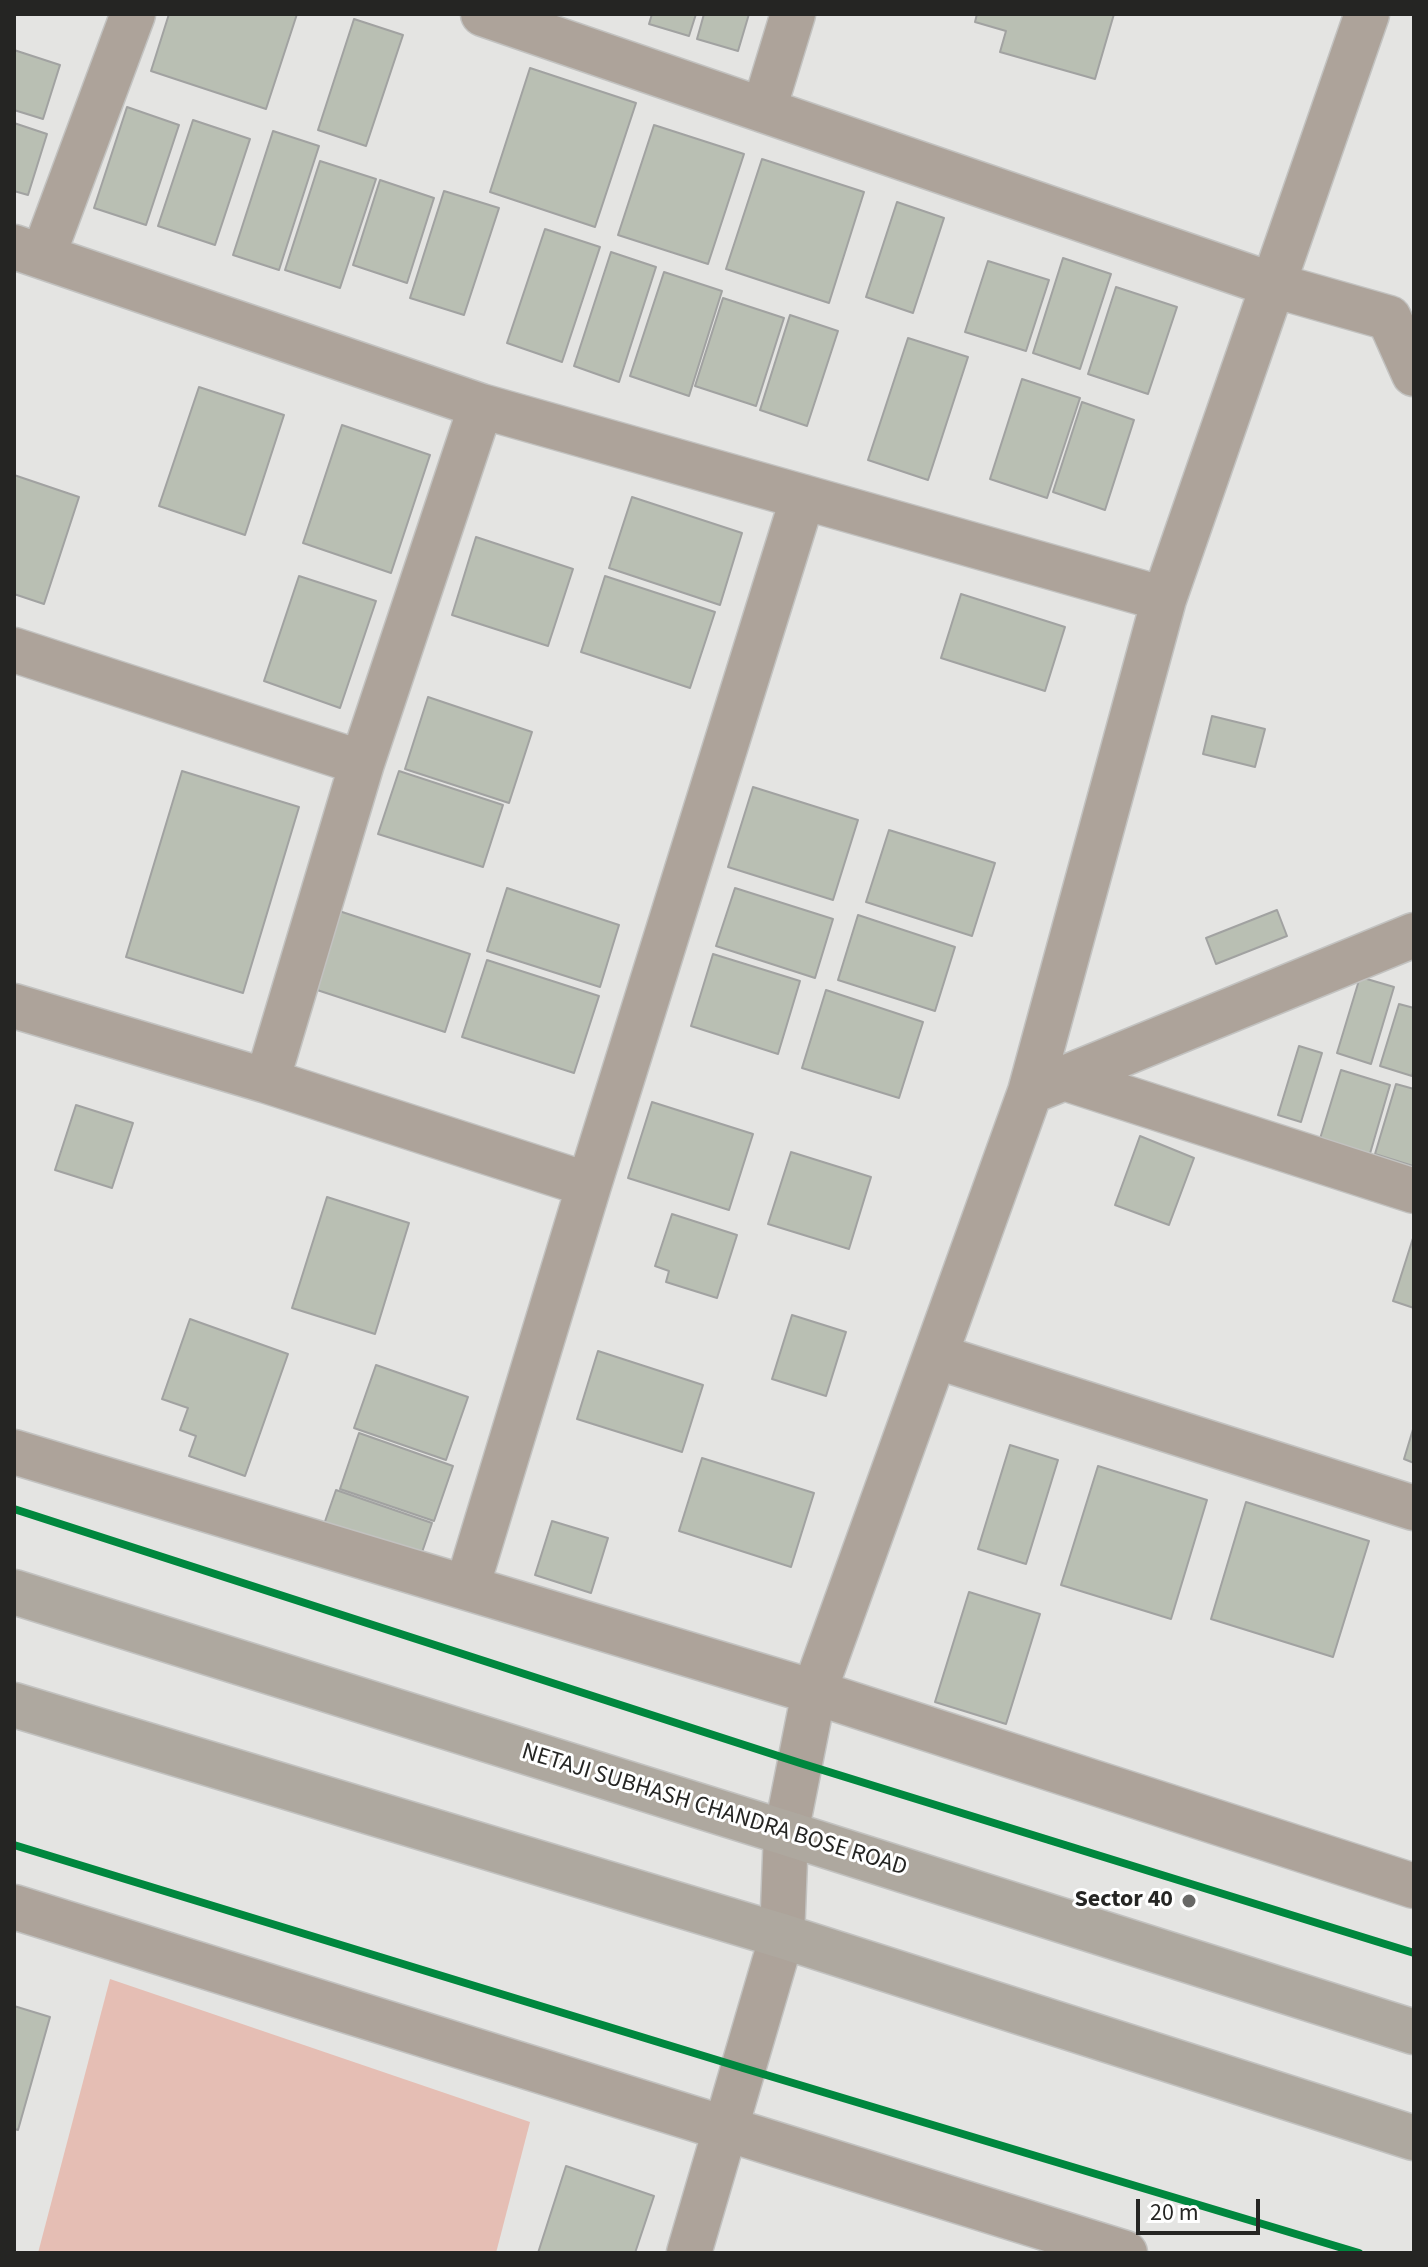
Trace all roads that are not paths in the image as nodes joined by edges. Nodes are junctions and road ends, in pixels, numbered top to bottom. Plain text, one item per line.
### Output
1 (133, 14) edge
2 (483, 14) edge
3 (793, 14) edge
4 (1367, 14) edge
5 (764, 109) junction
6 (28, 251) edge
7 (1273, 285) junction
8 (1402, 310) edge
9 (1414, 374) edge
10 (481, 406) junction
11 (803, 497) junction
12 (1164, 599) junction
13 (14, 650) edge
14 (362, 763) junction
15 (1404, 946) edge
16 (14, 1006) edge
17 (267, 1081) junction
18 (1047, 1085) junction
19 (589, 1185) junction
20 (1414, 1191) edge
21 (935, 1356) junction
22 (14, 1452) edge
23 (1414, 1508) edge
24 (467, 1587) junction
25 (14, 1592) edge
26 (814, 1692) junction
27 (14, 1705) edge
28 (786, 1833) junction
29 (1414, 1886) edge
30 (14, 1907) edge
31 (782, 1936) junction
32 (1414, 2032) edge
33 (726, 2129) junction
34 (1414, 2138) edge
35 (689, 2253) edge
36 (1125, 2253) edge

1 - 6 street
2 - 5 street
3 - 5 street
4 - 7 street
5 - 7 street
6 - 10 street
7 - 8 street
7 - 12 street
8 - 9 street
10 - 11 street
10 - 14 street
11 - 12 street
11 - 19 street
12 - 18 street
13 - 14 street
14 - 17 street
15 - 18 street
16 - 17 street
17 - 19 street
18 - 20 street
18 - 21 street
19 - 24 street
21 - 23 street
21 - 26 street
22 - 24 street
24 - 26 street
25 - 28 main road, NETAJI SUBHASH CHANDRA BOSE ROAD
26 - 28 street
26 - 29 street
27 - 31 main road
28 - 31 street
28 - 32 main road, NETAJI SUBHASH CHANDRA BOSE ROAD
30 - 33 street
31 - 33 street
31 - 34 main road
33 - 35 street
33 - 36 street

